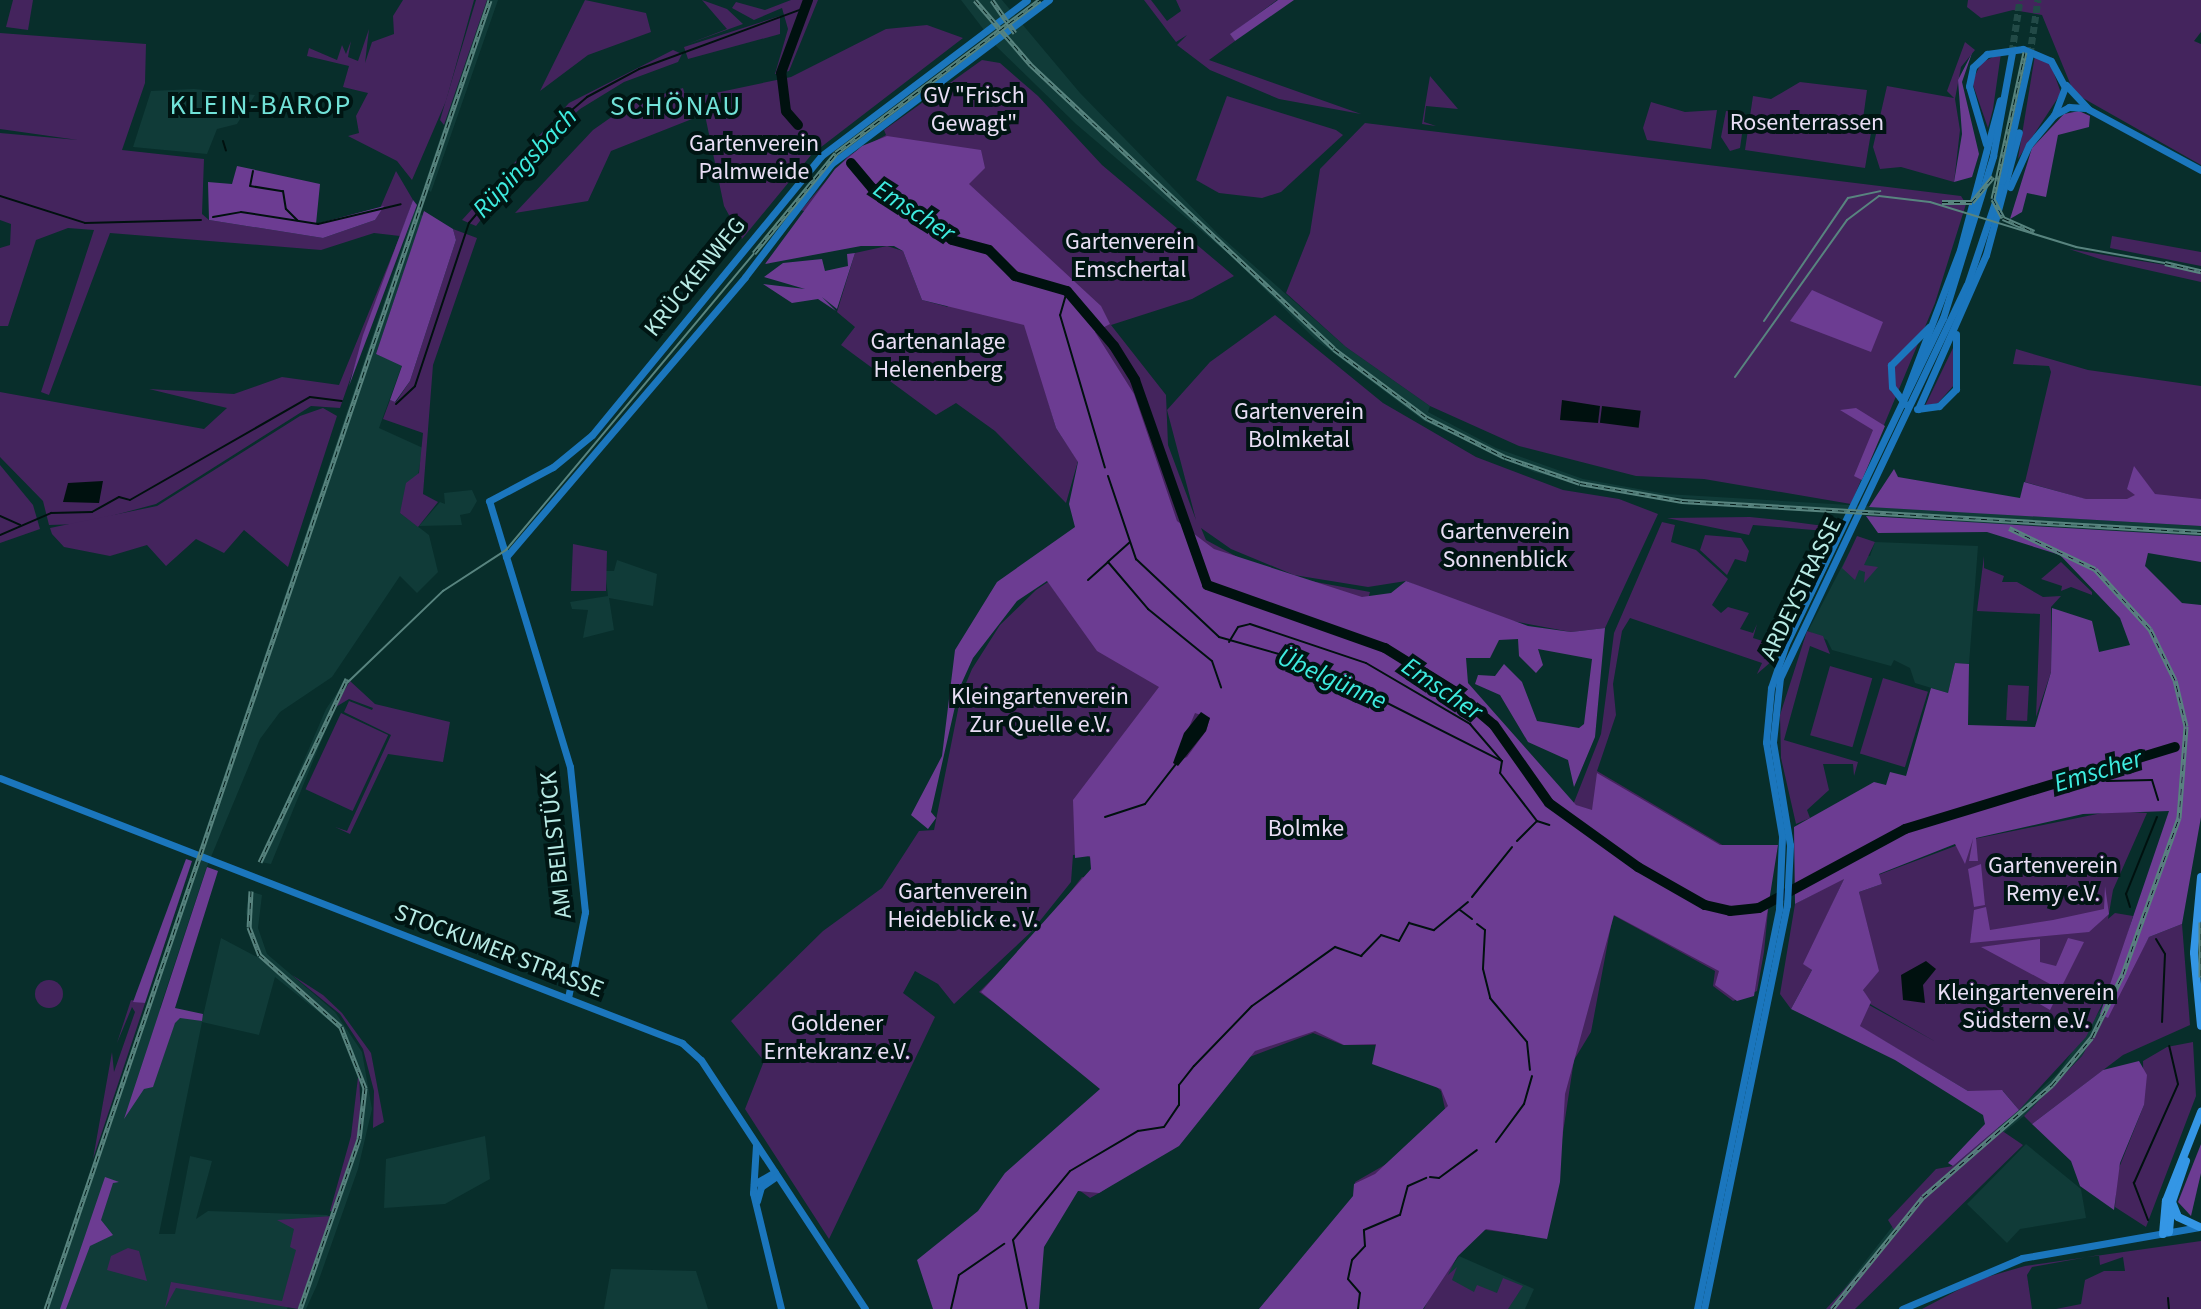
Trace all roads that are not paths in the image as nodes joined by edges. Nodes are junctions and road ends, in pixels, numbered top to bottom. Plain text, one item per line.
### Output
1 (1027, 0) edge
2 (1049, 0) edge
3 (2012, 52) tunnel mouth
4 (2030, 54) tunnel mouth
5 (2010, 68) junction
6 (2064, 80) junction
7 (2023, 94) junction
8 (2088, 109) junction
9 (2054, 115) junction
10 (1986, 157) junction
11 (2201, 170) edge
12 (1998, 217) junction
13 (731, 264) junction
14 (745, 277) junction
15 (1935, 319) junction
16 (1957, 327) junction
17 (1903, 419) junction
18 (505, 554) junction
19 (0, 778) edge
20 (2201, 877) edge
21 (1783, 907) junction
22 (568, 998) junction
23 (2201, 1026) edge
24 (2201, 1112) edge
25 (2201, 1136) edge
26 (755, 1143) junction
27 (776, 1174) junction
28 (753, 1186) junction
29 (2172, 1202) junction
30 (757, 1207) junction
31 (2200, 1227) edge
32 (2166, 1233) junction
33 (781, 1309) edge
34 (865, 1309) edge
35 (1697, 1309) edge
36 (1704, 1309) edge
37 (1902, 1309) edge

1 - 13 main road, KRÜCKENWEG
2 - 14 main road, KRÜCKENWEG
3 - 5 main road, ARDEYSTRASSE
4 - 7 main road, ARDEYSTRASSE
5 - 10 main road
5 - 17 main road, ARDEYSTRASSE
6 - 8 main road
6 - 9 main road
6 - 10 main road
7 - 12 main road
7 - 17 main road, ARDEYSTRASSE
8 - 9 main road
8 - 11 main road
9 - 12 main road
10 - 15 main road
12 - 16 main road
13 - 14 main road
13 - 18 main road, KRÜCKENWEG
14 - 18 main road, KRÜCKENWEG
15 - 16 main road
15 - 17 main road
16 - 17 main road
17 - 21 main road, ARDEYSTRASSE
18 - 22 main road, AM BEILSTÜCK
19 - 22 main road, STOCKUMER STRASSE
20 - 23 highway
21 - 35 main road, ARDEYSTRASSE
21 - 36 main road, ARDEYSTRASSE
22 - 26 main road, STOCKUMER STRASSE
24 - 32 highway
25 - 29 highway
26 - 27 main road, STOCKUMER STRASSE
26 - 28 main road
27 - 28 main road
27 - 30 main road
27 - 34 main road, STOCKUMER STRASSE
28 - 30 main road
29 - 31 highway
29 - 32 highway
30 - 33 main road
31 - 32 main road
32 - 37 main road

